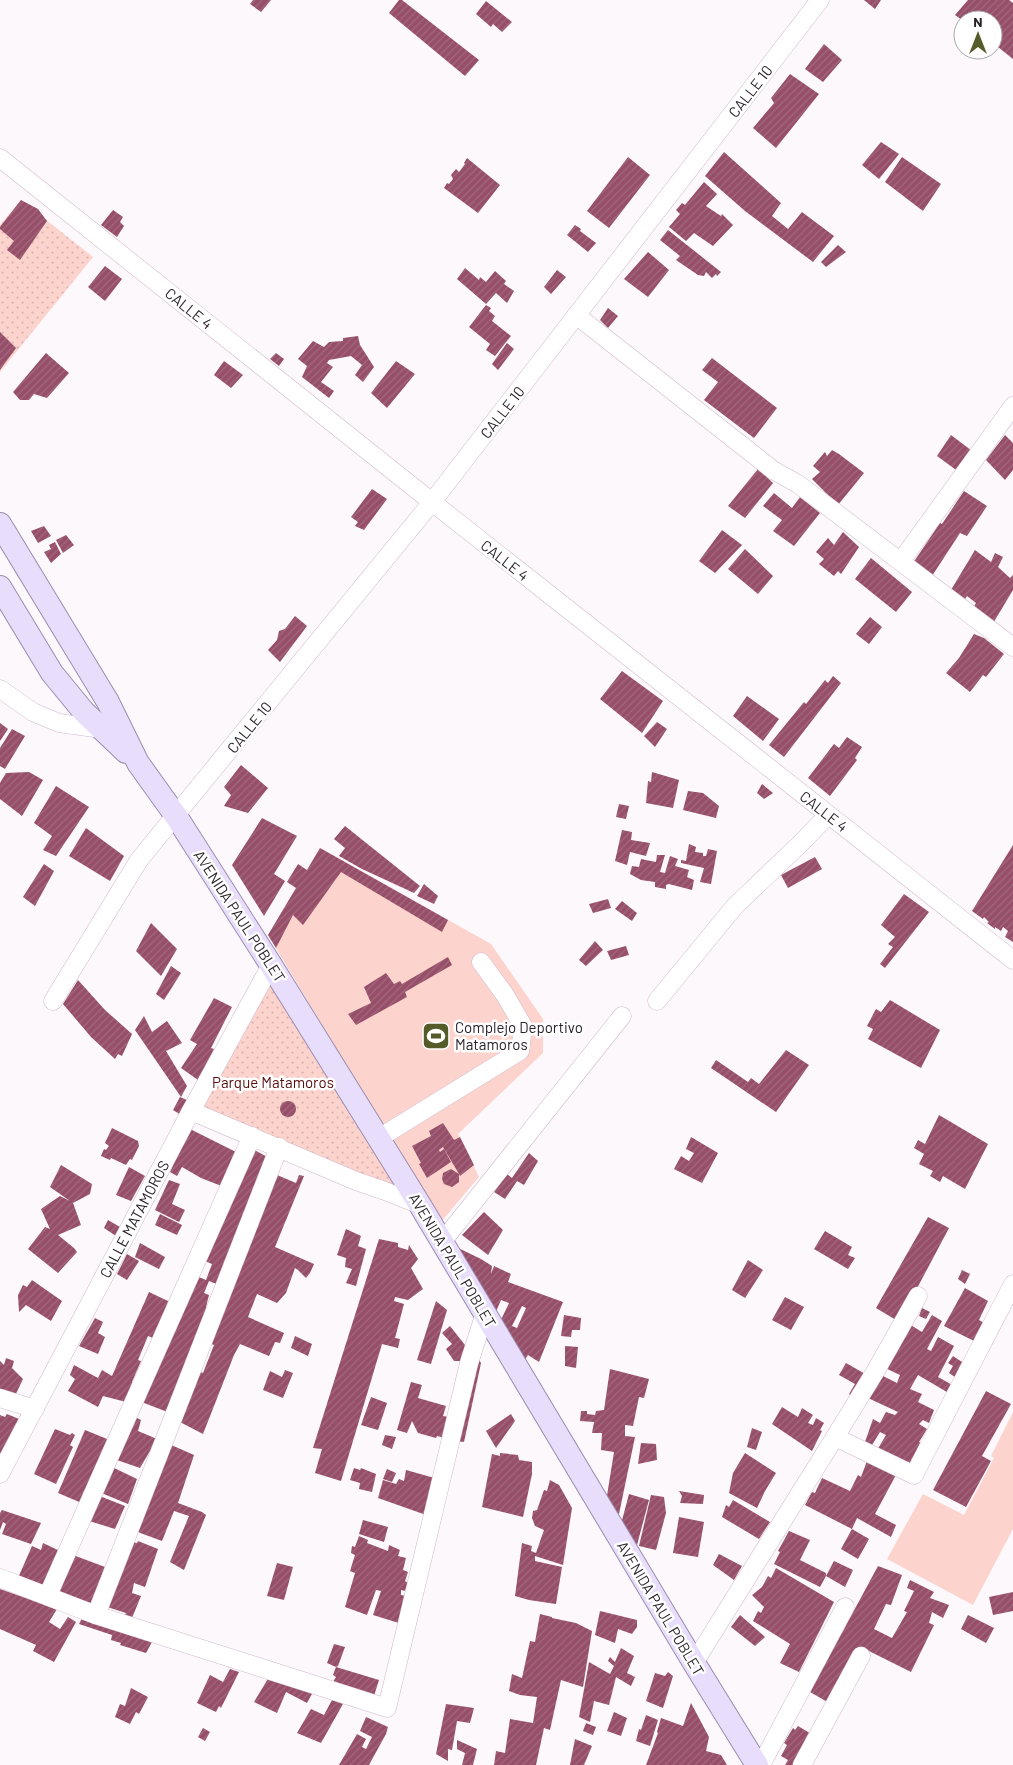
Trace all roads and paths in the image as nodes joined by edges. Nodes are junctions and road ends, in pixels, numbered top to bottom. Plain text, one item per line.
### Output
1 (820, 0) edge
2 (0, 158) edge
3 (576, 315) junction
4 (1013, 406) edge
5 (432, 502) junction
6 (0, 524) edge
7 (901, 561) junction
8 (0, 587) edge
9 (1013, 647) edge
10 (0, 689) edge
11 (102, 730) junction
12 (138, 763) junction
13 (828, 814) junction
14 (176, 816) junction
15 (1013, 960) edge
16 (481, 962) dead end
17 (271, 965) junction
18 (53, 1001) dead end
19 (657, 1001) dead end
20 (622, 1016) dead end
21 (191, 1111) junction
22 (252, 1136) junction
23 (379, 1138) junction
24 (279, 1147) junction
25 (420, 1205) junction
26 (442, 1242) junction
27 (1013, 1284) edge
28 (918, 1296) dead end
29 (485, 1313) junction
30 (0, 1398) edge
31 (35, 1409) junction
32 (835, 1437) junction
33 (0, 1474) edge
34 (0, 1578) edge
35 (48, 1595) junction
36 (844, 1607) dead end
37 (96, 1615) junction
38 (861, 1656) dead end
39 (694, 1663) junction
40 (757, 1765) edge
41 (762, 1765) edge
42 (802, 1765) edge

1 - 3 street, CALLE 10
2 - 5 street, CALLE 4
3 - 5 street, CALLE 10
3 - 7 street
4 - 7 street
5 - 13 street, CALLE 4
5 - 14 street, CALLE 10
6 - 12 main road, AVENIDA PAUL POBLET
7 - 9 street
8 - 11 main road, AVENIDA PAUL POBLET
10 - 11 street
11 - 12 main road, AVENIDA PAUL POBLET
12 - 14 main road, AVENIDA PAUL POBLET
13 - 15 street, CALLE 4
13 - 19 street
14 - 17 main road, AVENIDA PAUL POBLET
14 - 18 street, CALLE 10
16 - 23 street
17 - 21 street, CALLE MATAMOROS
17 - 23 main road, AVENIDA PAUL POBLET
20 - 26 street
21 - 22 street
21 - 31 street, CALLE MATAMOROS
22 - 24 street
22 - 35 street
23 - 25 main road, AVENIDA PAUL POBLET
24 - 25 street
24 - 37 street
25 - 26 main road, AVENIDA PAUL POBLET
26 - 29 main road, AVENIDA PAUL POBLET
27 - 32 street
28 - 32 street
29 - 37 street
29 - 39 main road, AVENIDA PAUL POBLET
30 - 31 street
31 - 33 street, CALLE MATAMOROS
32 - 39 street
34 - 35 street
35 - 37 street
36 - 41 street
38 - 42 street
39 - 40 main road, AVENIDA PAUL POBLET

